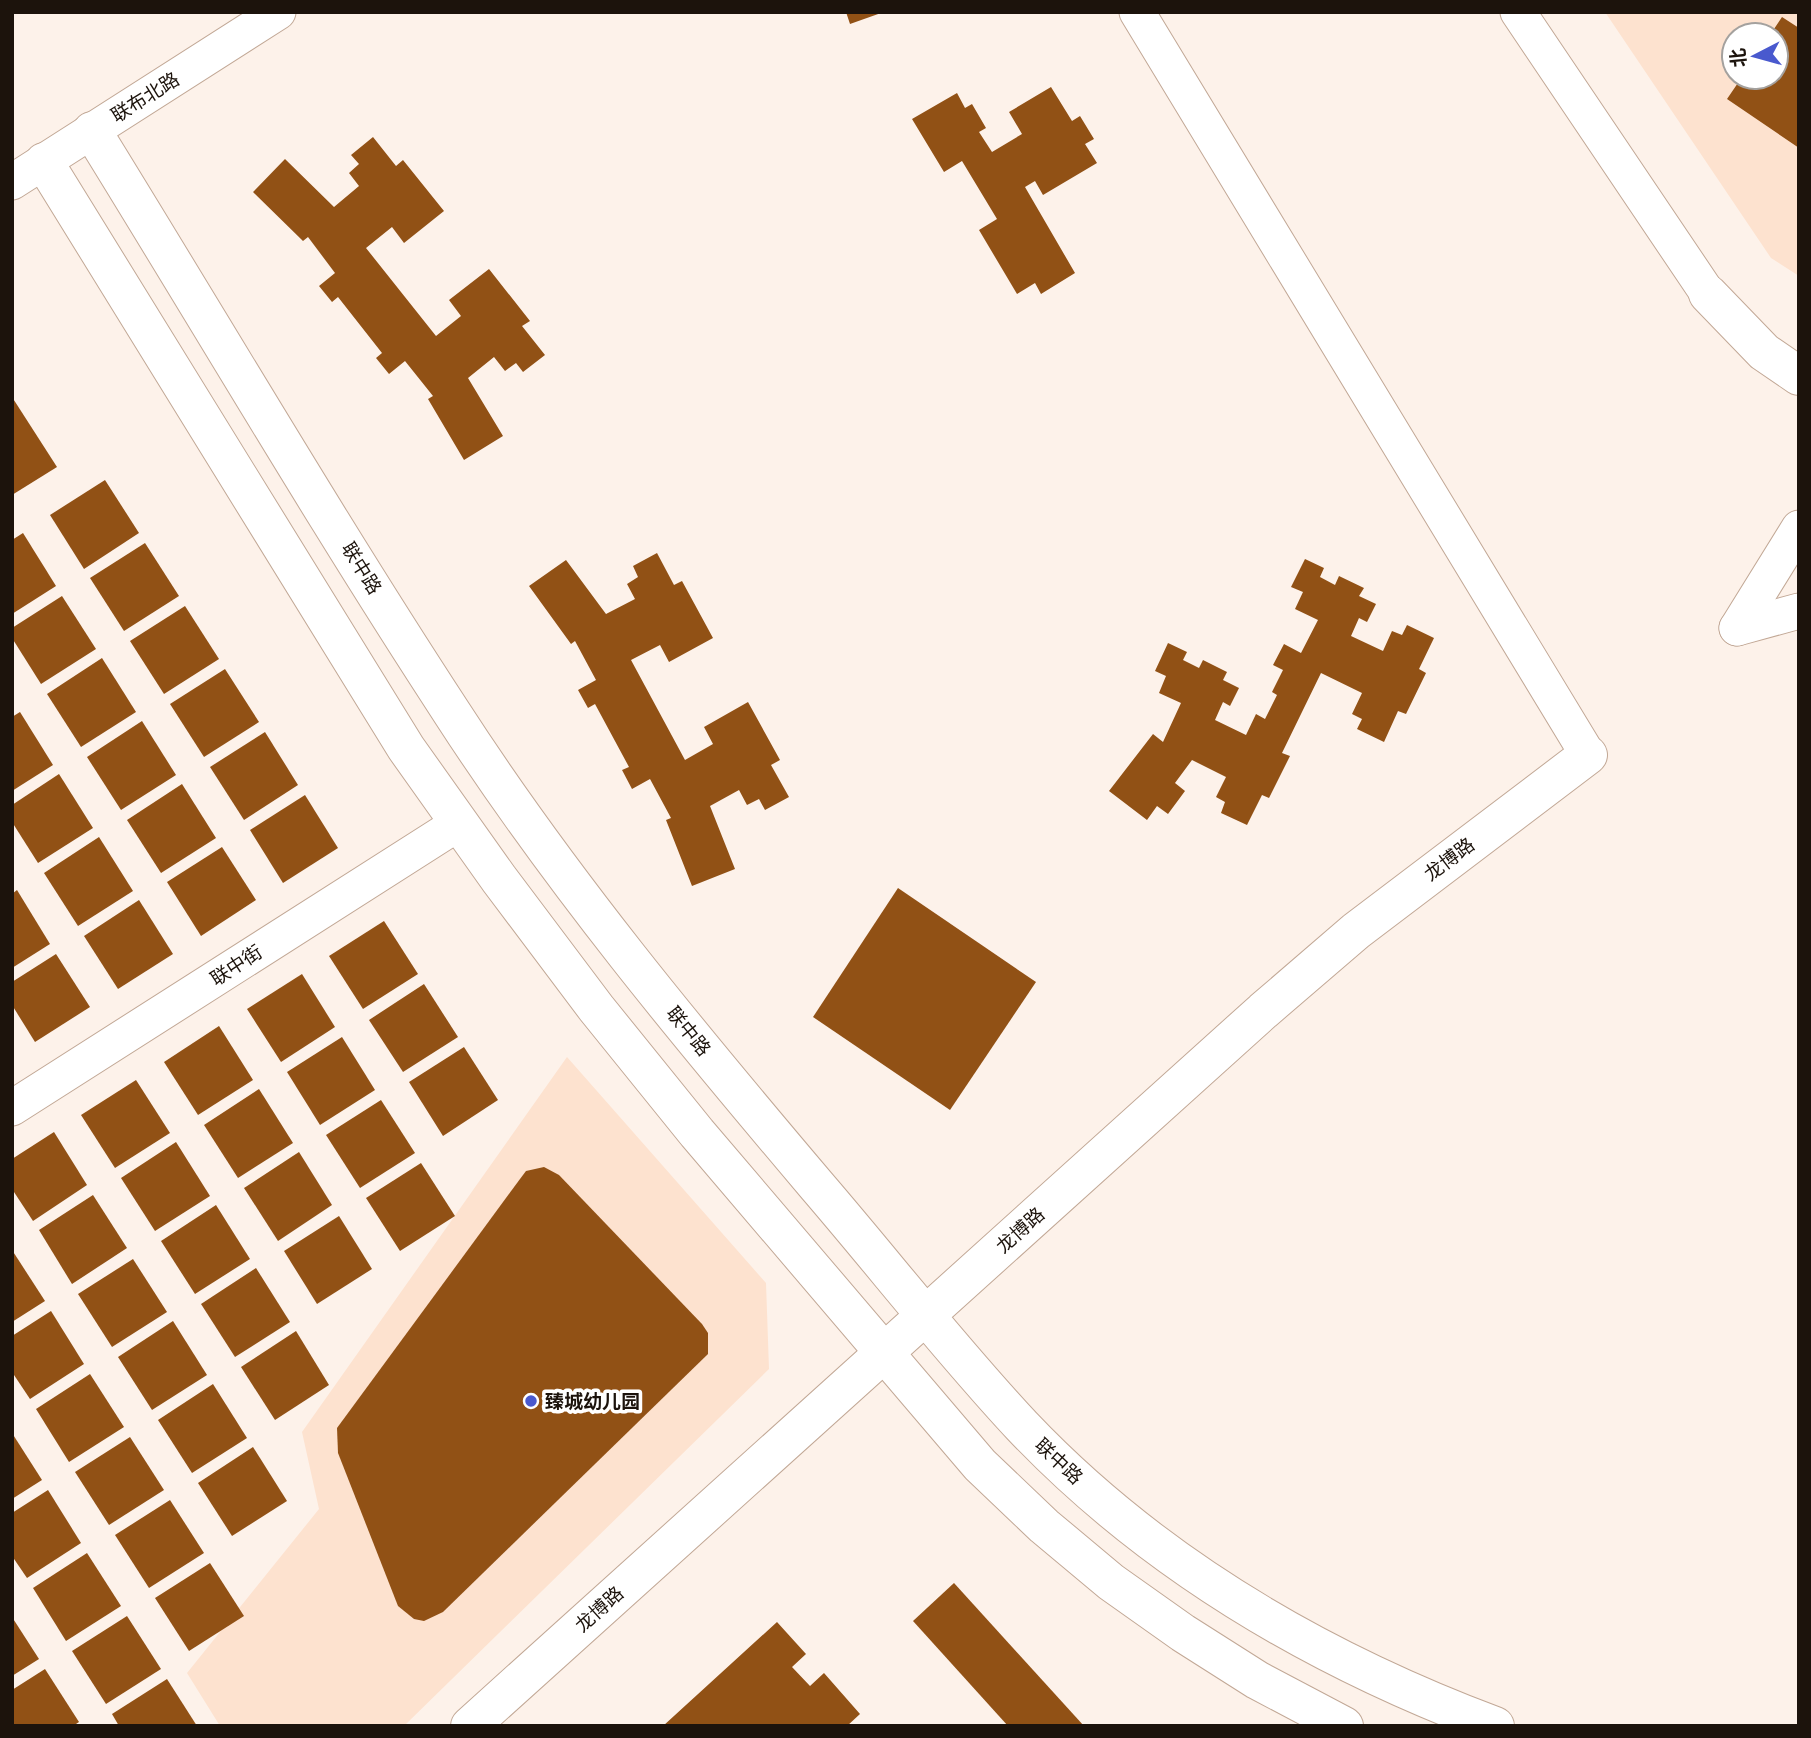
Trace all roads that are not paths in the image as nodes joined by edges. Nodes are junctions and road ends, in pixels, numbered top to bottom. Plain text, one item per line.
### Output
1 (278, 12) edge
2 (1137, 12) edge
3 (1518, 12) edge
4 (92, 131) junction
5 (44, 162) junction
6 (12, 181) edge
7 (1708, 294) joint
8 (1799, 376) edge
9 (1799, 528) edge
10 (1799, 611) edge
11 (1588, 755) joint
12 (459, 823) junction
13 (12, 1108) edge
14 (926, 1314) junction
15 (884, 1352) junction
16 (470, 1726) edge
17 (1344, 1726) edge
18 (1495, 1726) edge

1 - 4 street, 联布北路
2 - 11 street
3 - 7 street
4 - 5 street, 联布北路
4 - 14 street, 联中路
5 - 6 street, 联布北路
5 - 12 street
7 - 8 street
9 - 10 street
11 - 14 street, 龙博路
12 - 13 street, 联中街
12 - 15 street
14 - 15 street, 龙博路
14 - 18 street, 联中路
15 - 16 street, 龙博路
15 - 17 street

